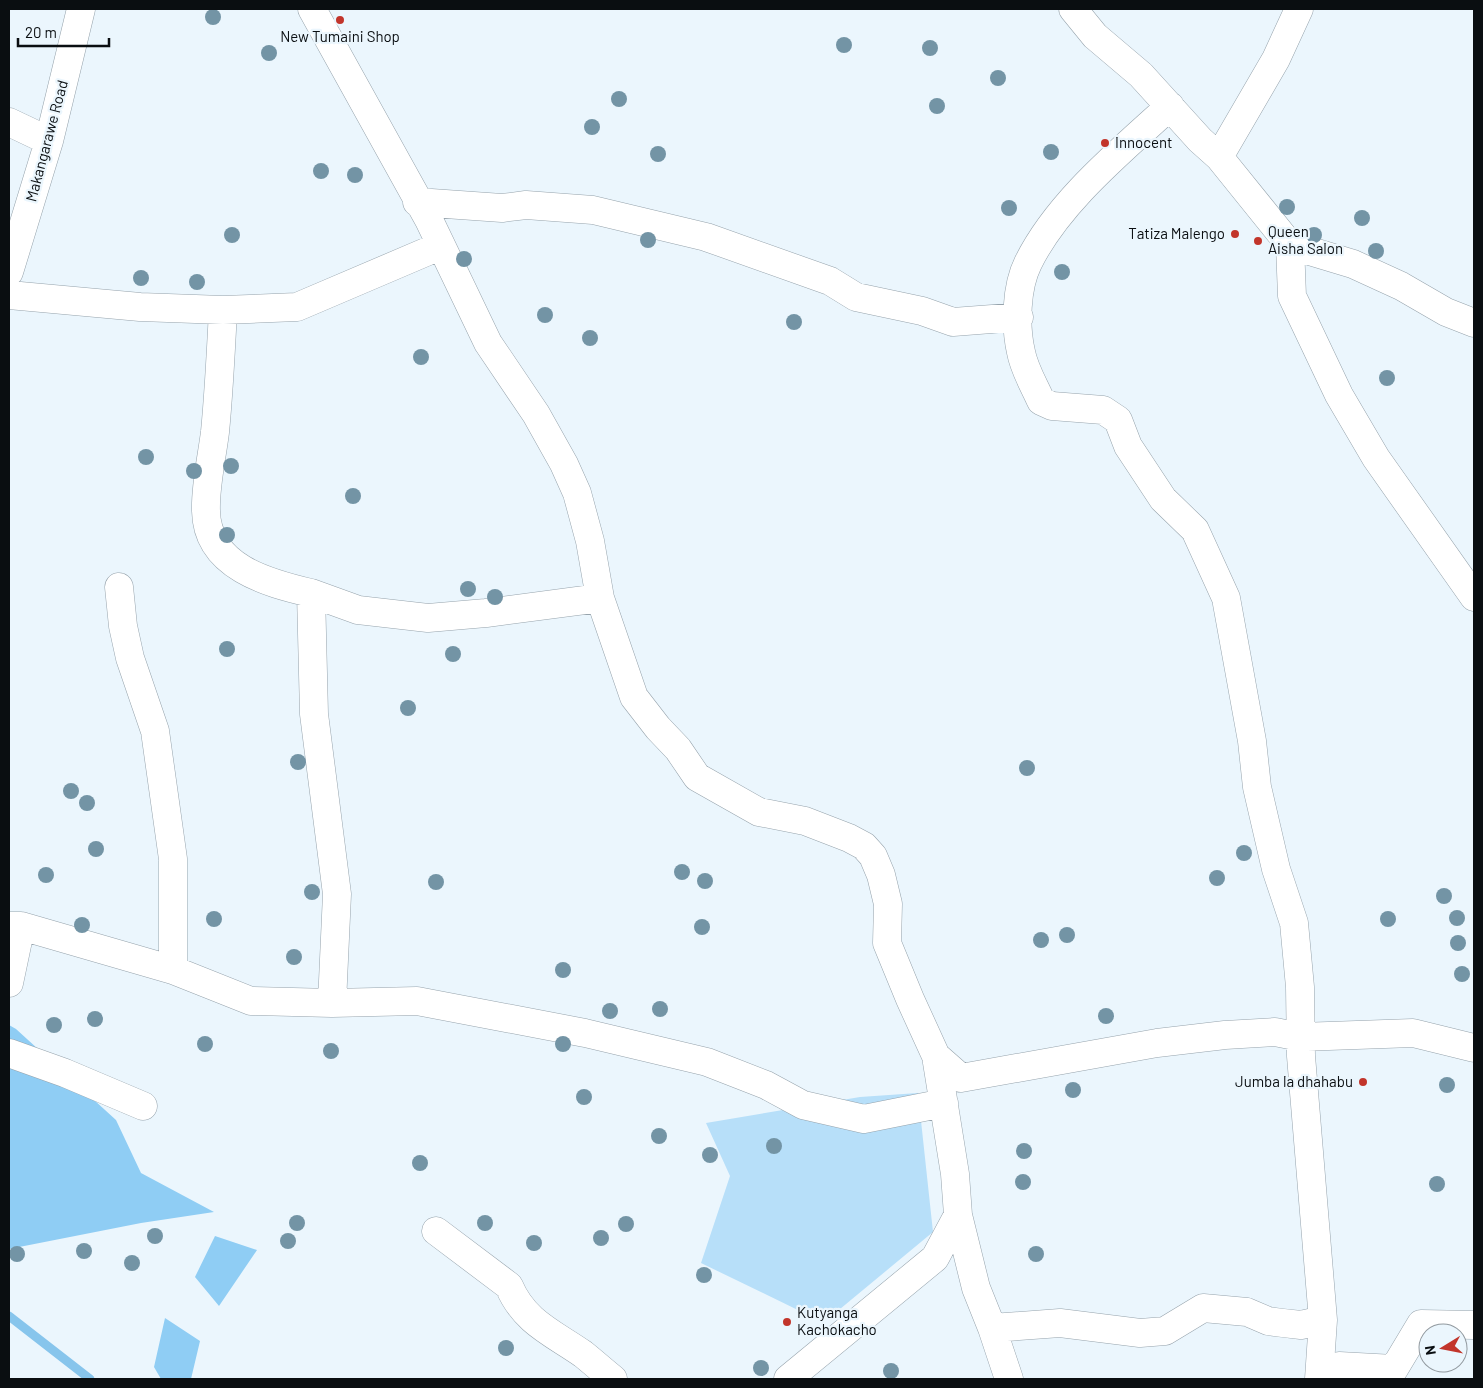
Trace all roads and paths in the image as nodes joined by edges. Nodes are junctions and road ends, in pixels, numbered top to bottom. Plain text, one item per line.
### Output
1 (81, 9) edge
2 (312, 9) edge
3 (1073, 9) edge
4 (1299, 9) edge
5 (1170, 106) junction
6 (9, 122) edge
7 (49, 141) junction
8 (1218, 157) junction
9 (417, 202) junction
10 (1290, 245) junction
11 (440, 246) junction
12 (9, 272) edge
13 (9, 295) edge
14 (223, 310) junction
15 (1019, 317) junction
16 (1474, 323) edge
17 (119, 587) dead end
18 (312, 593) junction
19 (1474, 597) edge
20 (600, 598) junction
21 (15, 926) edge
22 (173, 970) junction
23 (9, 983) edge
24 (332, 1003) junction
25 (1300, 1037) junction
26 (1474, 1050) edge
27 (9, 1053) edge
28 (936, 1056) junction
29 (944, 1103) junction
30 (143, 1106) dead end
31 (958, 1214) junction
32 (436, 1231) dead end
33 (1323, 1320) junction
34 (1474, 1325) edge
35 (992, 1328) junction
36 (1319, 1375) edge
37 (613, 1379) edge
38 (788, 1379) edge
39 (1008, 1379) edge

1 - 7 street, Makangarawe Road
2 - 9 street
3 - 5 street
4 - 8 street
5 - 8 street
5 - 15 street
6 - 7 street
7 - 12 street, Makangarawe Road
8 - 10 street
9 - 11 street
9 - 15 street
10 - 16 street
10 - 19 street
11 - 14 street
11 - 20 street
13 - 14 street
14 - 18 street
15 - 25 street
17 - 22 street
18 - 20 street
18 - 24 street
20 - 28 street
21 - 22 street
21 - 23 street
22 - 24 street
24 - 29 street
25 - 26 street
25 - 28 street
25 - 33 street
27 - 30 street
28 - 29 street
29 - 31 street
31 - 35 street
31 - 38 street
32 - 37 street
33 - 35 street
33 - 36 street
34 - 36 street
35 - 39 street

